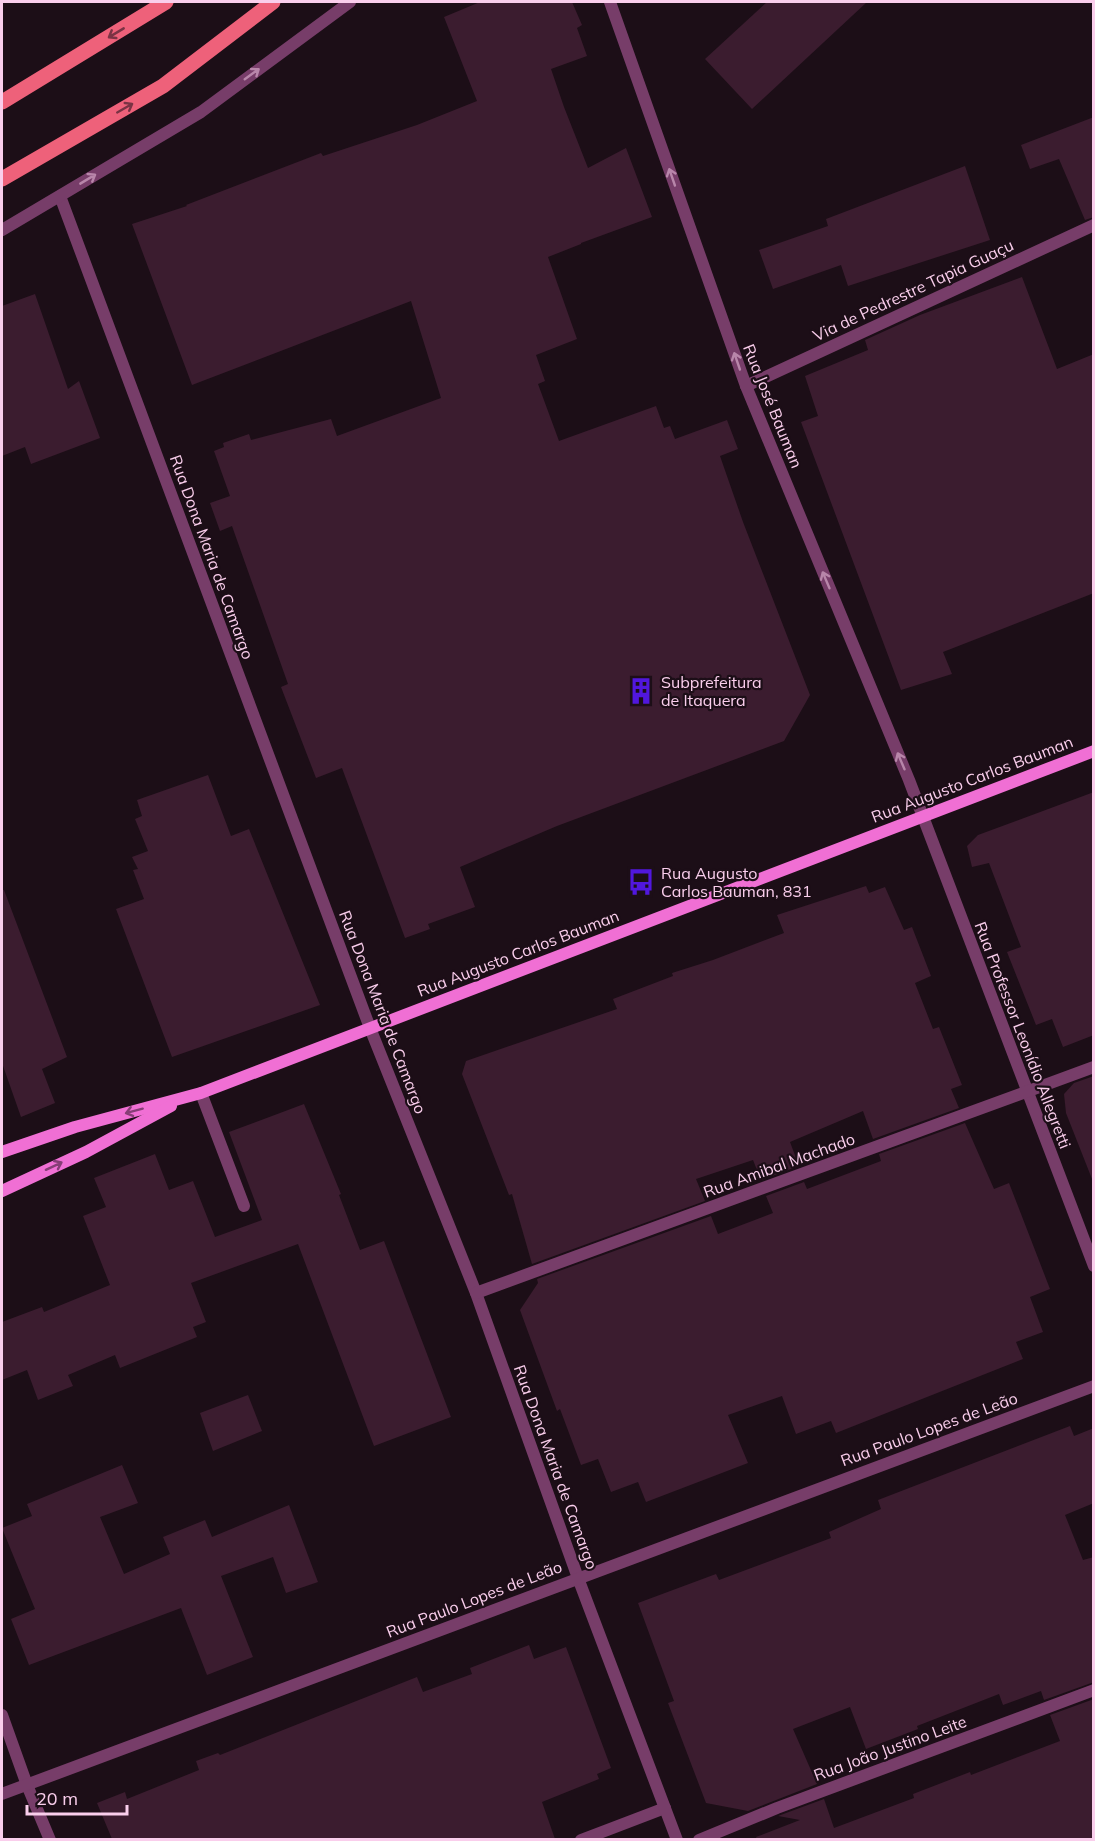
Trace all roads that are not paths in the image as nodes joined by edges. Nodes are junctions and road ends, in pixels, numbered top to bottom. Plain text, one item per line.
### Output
1 (166, 2) edge
2 (273, 2) edge
3 (350, 2) edge
4 (610, 2) edge
5 (2, 102) edge
6 (2, 179) edge
7 (60, 196) junction
8 (1094, 225) edge
9 (2, 230) edge
10 (746, 386) junction
11 (1094, 751) edge
12 (922, 815) junction
13 (370, 1028) junction
14 (1094, 1067) edge
15 (1026, 1093) junction
16 (196, 1094) junction
17 (2, 1152) edge
18 (2, 1191) edge
19 (244, 1206) dead end
20 (1094, 1266) edge
21 (476, 1293) junction
22 (1094, 1386) edge
23 (578, 1578) junction
24 (1094, 1690) edge
25 (2, 1715) edge
26 (27, 1785) junction
27 (2, 1794) edge
28 (665, 1808) junction
29 (50, 1839) edge
30 (581, 1839) edge
31 (677, 1839) edge
32 (699, 1839) edge

1 -> 5 main road
6 -> 2 main road
7 -> 3 street
10 -> 4 street, Rua José Bauman
7 - 9 street
7 - 13 street, Rua Dona Maria de Camargo
8 - 10 street, Via de Pedrestre Tapia Guaçu
12 -> 10 street, Rua José Bauman
11 - 12 main road, Rua Augusto Carlos Bauman
12 - 13 main road, Rua Augusto Carlos Bauman
12 - 15 street, Rua Professor Leonídio Allegretti
13 - 16 main road, Rua Augusto Carlos Bauman
13 - 21 street, Rua Dona Maria de Camargo
14 - 15 street, Rua Amibal Machado
15 - 20 street, Rua Professor Leonídio Allegretti
15 - 21 street, Rua Amibal Machado
16 -> 17 main road, Rua Augusto Carlos Bauman
18 -> 16 main road, Rua Augusto Carlos Bauman
16 - 19 street
21 - 23 street, Rua Dona Maria de Camargo
22 - 23 street, Rua Paulo Lopes de Leão
23 - 26 street, Rua Paulo Lopes de Leão
23 - 28 street, Rua Dona Maria de Camargo
24 - 32 street, Rua João Justino Leite
25 - 26 street
26 - 27 street, Rua Paulo Lopes de Leão
26 - 29 street
28 - 30 street
28 - 31 street, Rua Dona Maria de Camargo

